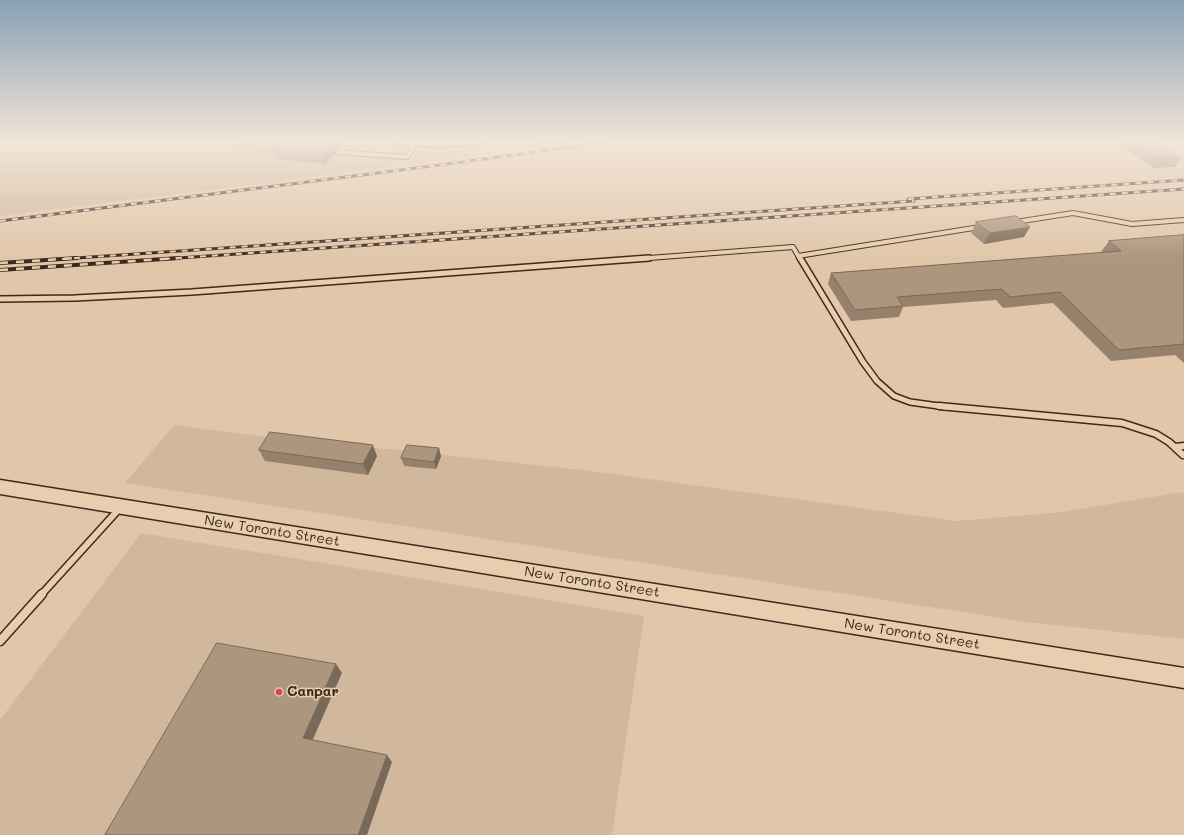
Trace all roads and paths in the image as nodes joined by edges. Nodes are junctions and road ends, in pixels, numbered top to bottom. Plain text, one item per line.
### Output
1 (1184, 220) edge
2 (983, 227) edge
3 (1021, 228) edge
4 (798, 256) junction
5 (0, 299) edge
6 (1184, 446) edge
7 (1175, 447) junction
8 (1183, 455) dead end
9 (0, 487) edge
10 (121, 506) junction
11 (0, 641) edge
12 (1184, 678) edge

1 - 3 lane
2 - 4 lane
4 - 5 lane
4 - 7 lane
6 - 7 lane
7 - 8 lane
9 - 10 street, New Toronto Street
10 - 11 lane
10 - 12 street, New Toronto Street

